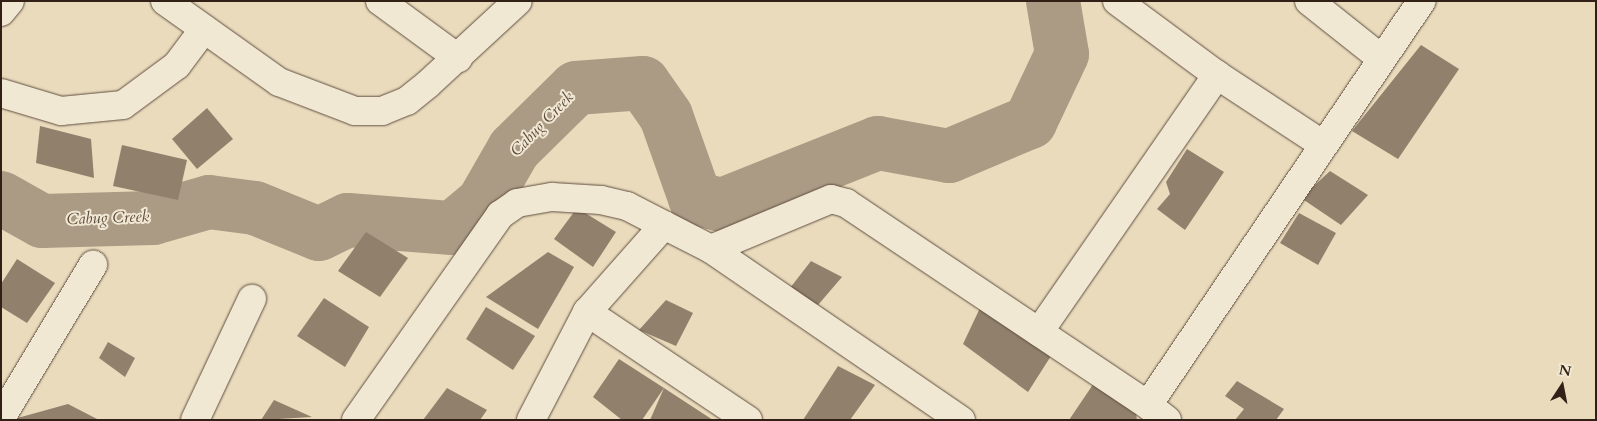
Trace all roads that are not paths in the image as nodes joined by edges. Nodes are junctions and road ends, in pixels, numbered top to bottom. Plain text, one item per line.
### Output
1 (10, 1) edge
2 (165, 1) edge
3 (380, 1) edge
4 (518, 1) edge
5 (1117, 1) edge
6 (1309, 1) edge
7 (1422, 1) edge
8 (1, 12) edge
9 (204, 29) junction
10 (458, 58) junction
11 (1382, 59) junction
12 (1217, 75) junction
13 (1, 93) edge
14 (1322, 144) junction
15 (664, 225) junction
16 (711, 249) junction
17 (93, 265) dead end
18 (252, 298) dead end
19 (587, 312) junction
20 (1039, 332) junction
21 (1157, 412) edge
22 (1, 418) edge
23 (195, 420) edge
24 (356, 420) edge
25 (531, 420) edge
26 (748, 420) edge
27 (961, 420) edge

1 - 8 street
2 - 9 street
3 - 10 street
4 - 10 street
5 - 12 street
6 - 11 street
7 - 11 street
9 - 10 street
9 - 13 street
11 - 14 street
12 - 14 street
12 - 20 street
14 - 21 street
15 - 16 street
15 - 19 street
15 - 24 street
16 - 20 street
16 - 27 street
17 - 22 street
18 - 23 street
19 - 25 street
19 - 26 street
20 - 21 street

